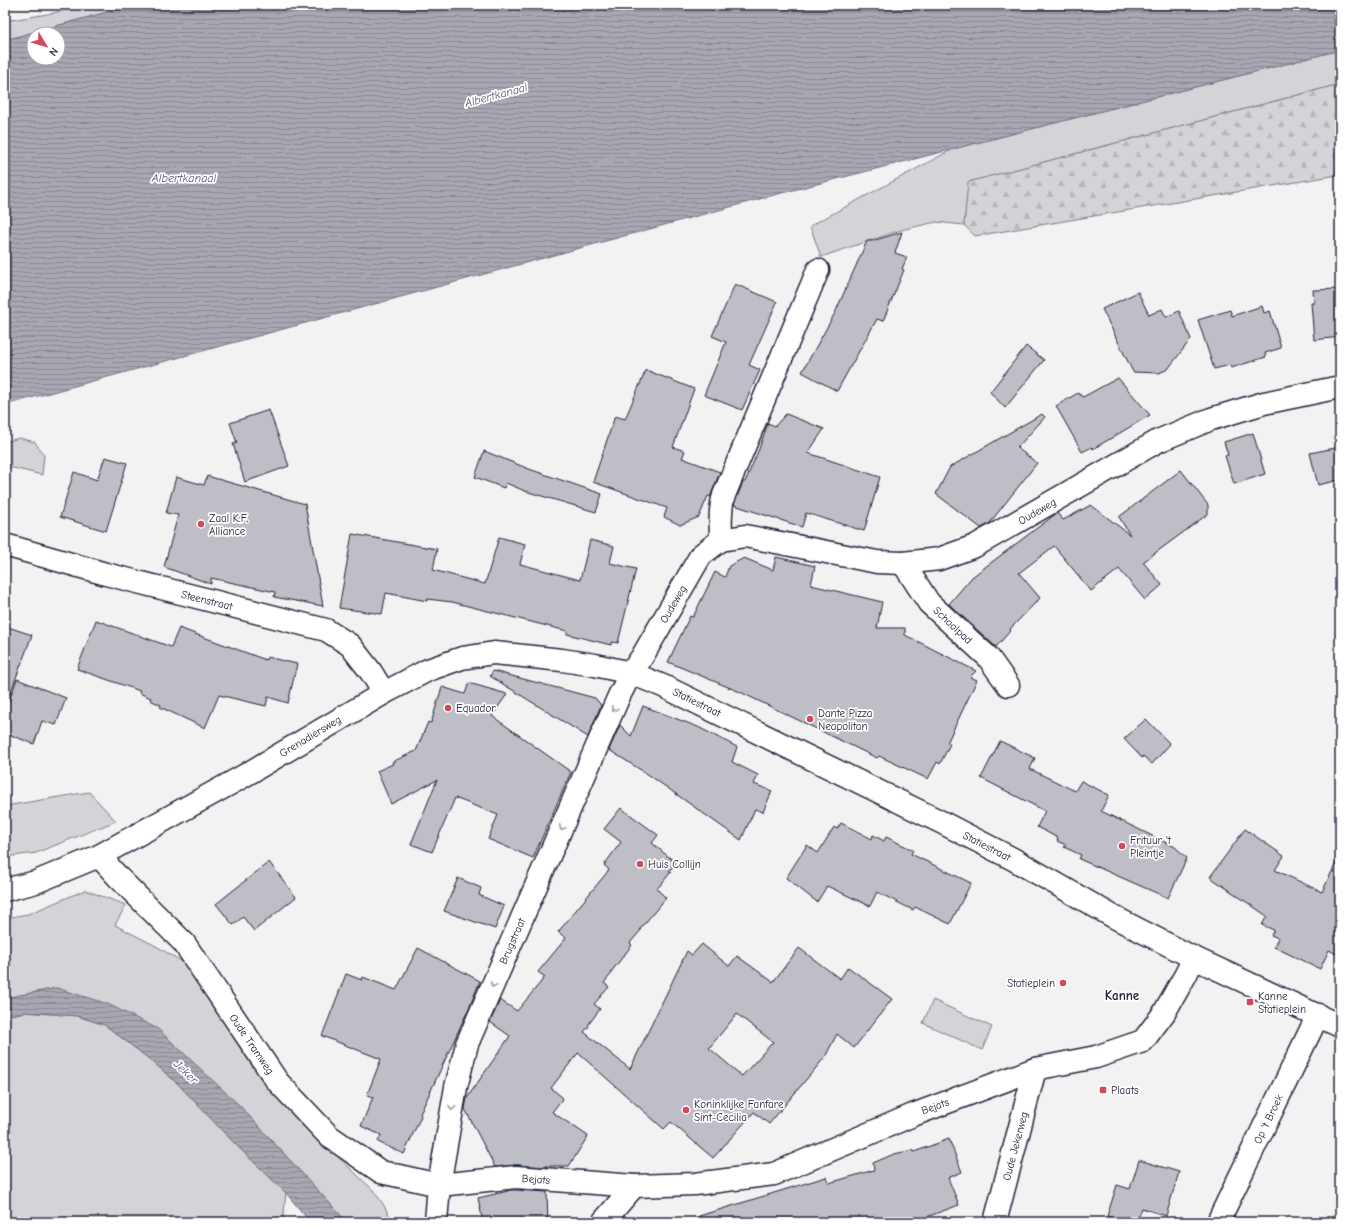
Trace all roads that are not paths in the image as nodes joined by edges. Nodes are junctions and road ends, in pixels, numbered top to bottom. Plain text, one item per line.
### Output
1 (818, 270) dead end
2 (1340, 387) edge
3 (721, 540) junction
4 (15, 548) edge
5 (903, 563) junction
6 (630, 674) junction
7 (1008, 685) dead end
8 (384, 693) junction
9 (100, 856) junction
10 (5, 890) edge
11 (1194, 958) junction
12 (1318, 1015) junction
13 (1340, 1026) edge
14 (1035, 1069) junction
15 (439, 1185) junction
16 (634, 1186) junction
17 (436, 1222) edge
18 (603, 1222) edge
19 (995, 1222) edge
20 (1218, 1222) edge

1 - 3 street
2 - 5 street, Oudeweg
3 - 5 street, Oudeweg
3 - 6 street, Oudeweg
4 - 8 street, Steenstraat
5 - 7 street, Schoolpad
6 - 8 street, Grenadiersweg
6 - 11 street, Statiestraat
6 -> 15 street, Brugstraat
8 - 9 street, Grenadiersweg
9 - 10 street, Grenadiersweg
9 - 15 street, Oude Tramweg
11 - 12 street, Statiestraat
11 - 14 street, Bejats
12 - 13 street, Statiestraat
12 - 20 street, Op 't Broek
14 - 16 street, Bejats
14 - 19 street, Oude Jekerweg
15 - 16 street, Bejats
15 - 17 street, Brugstraat
16 - 18 street

